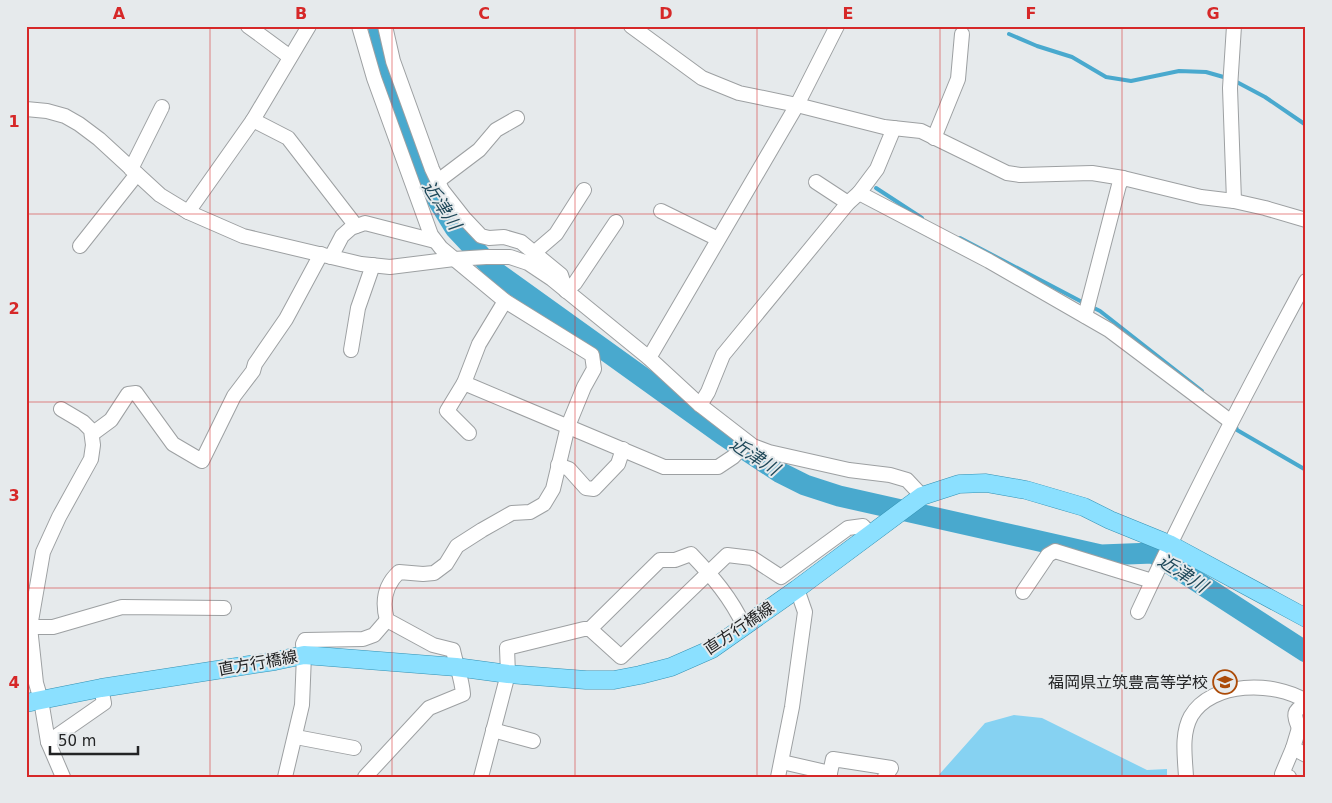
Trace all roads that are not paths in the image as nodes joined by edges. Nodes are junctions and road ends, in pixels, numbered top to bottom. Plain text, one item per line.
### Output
1 (248, 26) edge
2 (309, 26) edge
3 (359, 26) edge
4 (385, 26) edge
5 (631, 26) edge
6 (838, 26) edge
7 (1234, 26) edge
8 (962, 34) dead end
9 (290, 57) junction
10 (797, 104) junction
11 (162, 108) dead end
12 (26, 109) edge
13 (517, 118) dead end
14 (253, 120) junction
15 (894, 128) junction
16 (934, 138) junction
17 (134, 172) junction
18 (1123, 178) junction
19 (438, 181) junction
20 (816, 182) dead end
21 (584, 190) dead end
22 (859, 193) junction
23 (1234, 201) junction
24 (848, 203) junction
25 (661, 211) dead end
26 (188, 212) junction
27 (1306, 220) edge
28 (616, 222) dead end
29 (356, 226) junction
30 (718, 240) junction
31 (436, 241) junction
32 (80, 246) dead end
33 (535, 252) junction
34 (326, 256) junction
35 (454, 259) junction
36 (373, 265) junction
37 (1306, 281) edge
38 (566, 291) junction
39 (505, 301) junction
40 (1085, 316) junction
41 (351, 350) dead end
42 (649, 358) junction
43 (464, 383) junction
44 (700, 405) junction
45 (61, 409) dead end
46 (1230, 421) junction
47 (568, 426) junction
48 (469, 433) dead end
49 (92, 434) junction
50 (748, 442) junction
51 (623, 449) junction
52 (558, 465) junction
53 (922, 496) junction
54 (870, 534) junction
55 (1169, 544) junction
56 (709, 573) junction
57 (1152, 581) junction
58 (797, 589) junction
59 (1024, 592) dead end
60 (224, 608) dead end
61 (1138, 612) dead end
62 (1306, 618) edge
63 (386, 620) junction
64 (28, 626) edge
65 (744, 626) junction
66 (590, 629) junction
67 (304, 655) junction
68 (456, 667) junction
69 (508, 674) junction
70 (101, 688) junction
71 (34, 701) edge
72 (1306, 702) edge
73 (1302, 729) edge
74 (493, 730) junction
75 (296, 737) junction
76 (48, 742) junction
77 (532, 742) dead end
78 (354, 748) dead end
79 (1293, 748) junction
80 (1306, 755) edge
81 (782, 762) junction
82 (830, 775) edge
83 (63, 777) edge
84 (285, 777) edge
85 (365, 777) edge
86 (481, 777) edge
87 (778, 777) edge
88 (886, 777) edge
89 (1186, 777) edge
90 (1289, 777) edge

1 - 9 street
2 - 9 street
3 - 31 street
4 - 19 street
5 - 10 street
6 - 10 street
7 - 23 street
8 - 16 street
9 - 14 street
10 - 15 street
10 - 30 street
11 - 17 street
12 - 17 street
13 - 19 street
14 - 26 street
14 - 29 street
15 - 16 street
15 - 22 street
16 - 18 street
17 - 26 street
17 - 32 street
18 - 23 street
18 - 40 street
19 - 33 street
20 - 24 street
21 - 33 street
22 - 24 street
22 - 40 street
23 - 27 street
24 - 44 street
25 - 30 street
26 - 34 street
28 - 38 street
29 - 31 street
29 - 34 street
30 - 42 street
31 - 35 street
33 - 38 street
34 - 36 street
34 - 49 street
35 - 36 street
35 - 38 street
35 - 39 street
36 - 41 street
37 - 46 street
38 - 42 street
39 - 43 street
39 - 47 street
40 - 46 street
42 - 44 street
43 - 47 street
43 - 48 street
44 - 50 street
45 - 49 street
46 - 55 street
47 - 51 street
47 - 52 street
49 - 64 street
50 - 51 street
50 - 53 street
51 - 52 street
52 - 63 street
53 - 54 main road, 直方行橋線
53 - 55 main road, 直方行橋線
54 - 56 street
54 - 58 main road, 直方行橋線
55 - 57 street
55 - 62 main road, 直方行橋線
56 - 65 street
56 - 66 street
56 - 66 street
57 - 59 street
57 - 61 street
58 - 65 main road, 直方行橋線
58 - 81 street
60 - 64 street
63 - 67 street
63 - 68 street
64 - 71 street
65 - 69 main road, 直方行橋線
66 - 69 street
67 - 68 main road, 直方行橋線
67 - 70 main road, 直方行橋線
67 - 75 street
68 - 69 main road, 直方行橋線
68 - 85 street
69 - 74 street
70 - 71 main road, 直方行橋線
70 - 76 street
71 - 76 street
72 - 73 street
72 - 89 street
73 - 79 street
74 - 77 street
74 - 86 street
75 - 78 street
75 - 84 street
76 - 83 street
79 - 80 street
79 - 90 street
81 - 82 street
81 - 87 street
82 - 88 street

